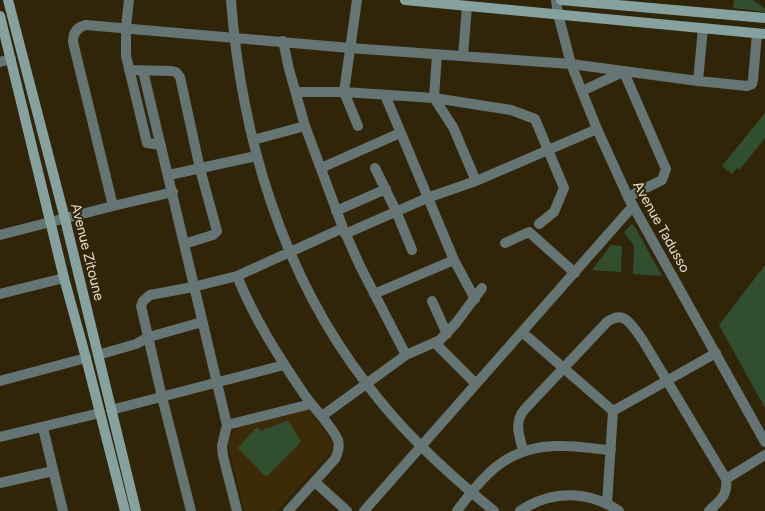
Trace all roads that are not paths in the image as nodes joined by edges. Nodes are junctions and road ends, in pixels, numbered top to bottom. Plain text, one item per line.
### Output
1 (8, 0) edge
2 (129, 0) edge
3 (231, 0) edge
4 (357, 0) edge
5 (405, 0) edge
6 (556, 0) edge
7 (561, 0) edge
8 (467, 6) junction
9 (558, 14) junction
10 (0, 16) edge
11 (765, 18) edge
12 (126, 27) junction
13 (702, 28) junction
14 (761, 34) edge
15 (234, 38) junction
16 (283, 41) junction
17 (350, 48) junction
18 (437, 54) junction
19 (463, 56) junction
20 (11, 59) junction
21 (0, 62) edge
22 (571, 64) junction
23 (129, 70) junction
24 (143, 71) junction
25 (625, 71) junction
26 (698, 81) junction
27 (582, 91) junction
28 (296, 92) junction
29 (344, 92) junction
30 (385, 95) junction
31 (434, 98) junction
32 (305, 126) junction
33 (358, 126) dead end
34 (597, 129) junction
35 (400, 133) junction
36 (253, 140) junction
37 (161, 145) junction
38 (548, 151) junction
39 (256, 156) junction
40 (200, 168) junction
41 (321, 168) junction
42 (375, 168) dead end
43 (169, 176) junction
44 (476, 181) junction
45 (386, 189) junction
46 (173, 192) junction
47 (427, 198) junction
48 (631, 202) junction
49 (113, 206) junction
50 (336, 210) junction
51 (396, 210) junction
52 (65, 219) junction
53 (51, 223) junction
54 (539, 224) dead end
55 (344, 231) junction
56 (0, 235) edge
57 (505, 243) dead end
58 (184, 244) junction
59 (412, 250) dead end
60 (289, 251) junction
61 (454, 260) junction
62 (575, 273) junction
63 (238, 276) junction
64 (64, 278) junction
65 (193, 287) junction
66 (482, 288) dead end
67 (0, 294) edge
68 (374, 294) junction
69 (475, 299) junction
70 (432, 301) dead end
71 (202, 322) junction
72 (522, 332) junction
73 (447, 334) junction
74 (149, 337) junction
75 (435, 343) junction
76 (716, 353) junction
77 (98, 355) junction
78 (406, 355) junction
79 (86, 358) junction
80 (284, 365) junction
81 (563, 367) junction
82 (0, 381) edge
83 (668, 381) junction
84 (217, 382) junction
85 (366, 384) junction
86 (476, 384) junction
87 (162, 397) junction
88 (311, 404) junction
89 (111, 410) junction
90 (613, 411) junction
91 (100, 413) junction
92 (322, 416) junction
93 (227, 425) junction
94 (43, 428) junction
95 (0, 437) edge
96 (765, 442) edge
97 (421, 447) junction
98 (523, 450) junction
99 (611, 450) junction
100 (765, 455) edge
101 (54, 471) junction
102 (726, 479) junction
103 (0, 482) edge
104 (315, 482) junction
105 (470, 492) junction
106 (607, 504) junction
107 (63, 511) edge
108 (124, 511) edge
109 (136, 511) edge
110 (191, 511) edge
111 (237, 511) edge
112 (288, 511) edge
113 (347, 511) edge
114 (364, 511) edge
115 (457, 511) edge
116 (494, 511) edge
117 (520, 511) edge
118 (619, 511) edge
119 (709, 511) edge

1 - 52 main road, Avenue Zitoune
2 - 12 street
3 - 15 street
4 - 17 street
5 - 8 main road
6 - 9 street, Avenue Tadusso
7 - 11 main road
8 - 9 main road
8 - 19 street
9 - 13 main road
9 - 22 street, Avenue Tadusso
10 - 20 main road, Avenue Zitoune
12 - 15 street
12 - 23 street
12 - 49 street
13 - 14 main road
13 - 26 street
14 - 26 street
15 - 16 street
15 - 36 street
16 - 17 street
16 - 28 street
17 - 18 street
17 - 29 street
18 - 19 street
18 - 31 street
19 - 22 street
20 - 21 street
20 - 53 main road, Avenue Zitoune
22 - 25 street
22 - 27 street, Avenue Tadusso
23 - 24 street
23 - 37 street
24 - 37 street
24 - 40 street
25 - 26 street
25 - 27 street
25 - 48 street
27 - 34 street, Avenue Tadusso
28 - 29 street
28 - 32 street
29 - 30 street
29 - 33 street
30 - 31 street
30 - 35 street
31 - 38 street
31 - 44 street
32 - 36 street
32 - 41 street
34 - 38 street
34 - 48 street, Avenue Tadusso
35 - 41 street
35 - 47 street
36 - 39 street
37 - 43 street
38 - 44 street
38 - 54 street
39 - 40 street
39 - 60 street
40 - 43 street
40 - 58 street
41 - 50 street
42 - 45 street
43 - 46 street
44 - 47 street
45 - 50 street
45 - 51 street
46 - 49 street
46 - 58 street
47 - 51 street
47 - 61 street
48 - 62 street
48 - 76 street, Avenue Tadusso
49 - 52 street
50 - 55 street
51 - 55 street
51 - 59 street
52 - 53 street
52 - 77 main road, Avenue Zitoune
53 - 56 street
53 - 64 main road, Avenue Zitoune
55 - 60 street
55 - 68 street
57 - 62 street
58 - 65 street
60 - 63 street
60 - 85 street
61 - 68 street
61 - 69 street
62 - 72 street
63 - 65 street
63 - 80 street
64 - 67 street
64 - 79 main road, Avenue Zitoune
65 - 71 street
65 - 74 street
66 - 69 street
68 - 78 street
69 - 73 street
70 - 73 street
71 - 74 street
71 - 84 street
72 - 81 street
72 - 86 street
73 - 75 street
74 - 77 street
74 - 87 street
75 - 78 street
75 - 86 street
76 - 83 street
76 - 96 street, Avenue Tadusso
77 - 89 main road, Avenue Zitoune
78 - 85 street
79 - 82 street
79 - 91 main road, Avenue Zitoune
80 - 84 street
80 - 88 street
81 - 83 street
81 - 90 street
81 - 98 street
83 - 90 street
83 - 102 street
84 - 87 street
84 - 93 street
85 - 92 street
85 - 97 street
86 - 97 street
87 - 89 street
87 - 110 street
88 - 92 street
88 - 93 street
89 - 109 main road, Avenue Zitoune
90 - 99 street
91 - 94 street
91 - 108 main road, Avenue Zitoune
92 - 104 street
93 - 111 street
94 - 95 street
94 - 101 street
97 - 105 street
97 - 114 street
98 - 99 street
98 - 105 street
99 - 106 street
100 - 102 street
101 - 103 street
101 - 107 street
102 - 119 street
104 - 112 street
104 - 113 street
105 - 115 street
105 - 116 street
106 - 117 street
106 - 118 street

